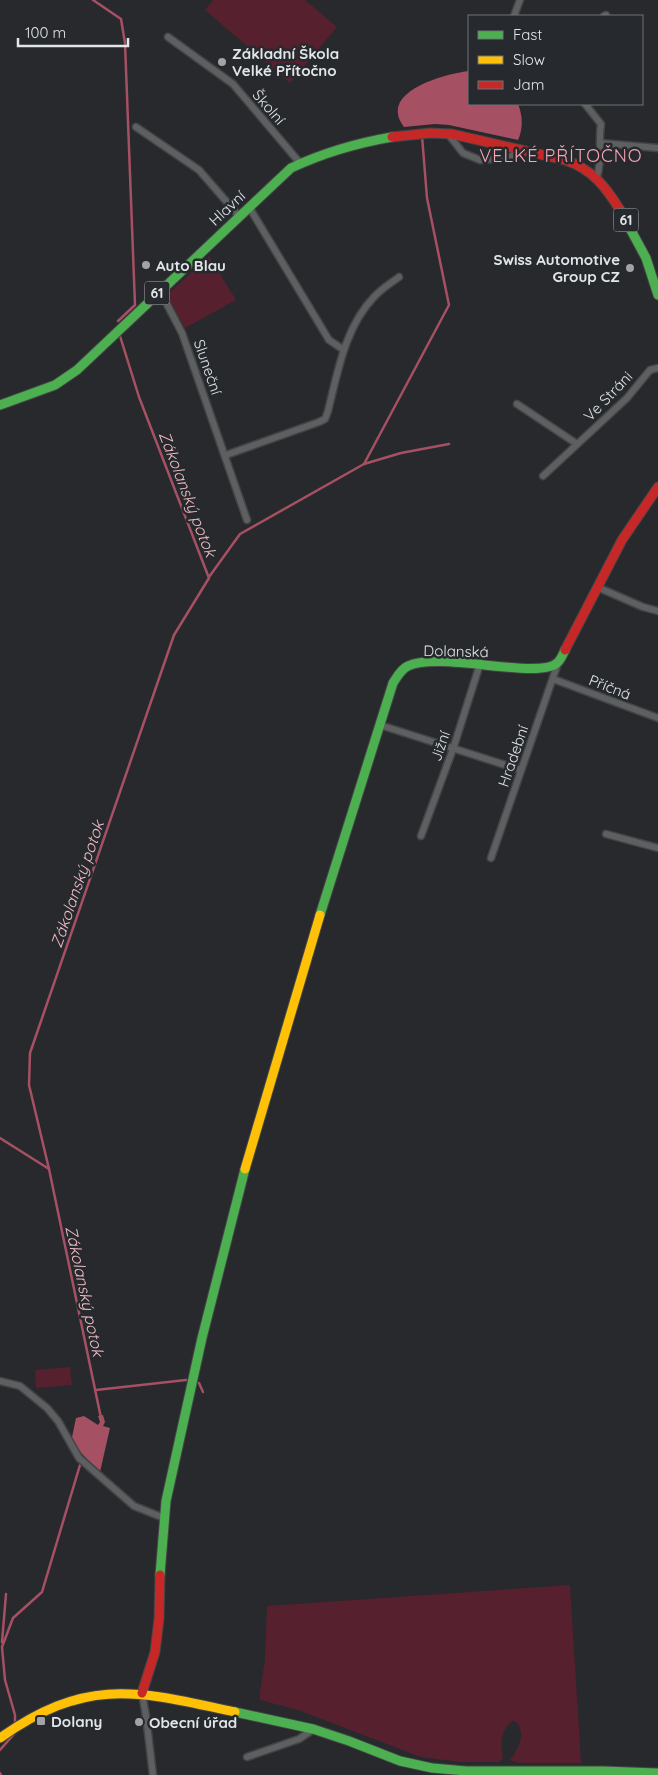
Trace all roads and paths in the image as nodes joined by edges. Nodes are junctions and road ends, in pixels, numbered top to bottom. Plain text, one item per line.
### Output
1 (520, 0) edge
2 (514, 15) edge
3 (168, 37) dead end
4 (586, 105) edge
5 (136, 127) dead end
6 (448, 134) junction
7 (600, 143) junction
8 (658, 148) edge
9 (520, 150) junction
10 (300, 163) junction
11 (597, 177) junction
12 (249, 206) junction
13 (239, 216) junction
14 (399, 277) dead end
15 (160, 291) junction
16 (658, 295) edge
17 (344, 350) junction
18 (658, 368) edge
19 (517, 404) dead end
20 (0, 405) edge
21 (577, 444) junction
22 (226, 456) junction
23 (543, 476) dead end
24 (658, 487) edge
25 (246, 520) dead end
26 (596, 587) junction
27 (658, 611) edge
28 (558, 663) junction
29 (480, 664) junction
30 (553, 679) junction
31 (658, 718) edge
32 (380, 725) junction
33 (453, 749) junction
34 (521, 770) junction
35 (606, 834) dead end
36 (421, 836) dead end
37 (658, 848) edge
38 (491, 858) dead end
39 (0, 1381) edge
40 (164, 1518) junction
41 (142, 1693) junction
42 (314, 1729) junction
43 (0, 1738) edge
44 (247, 1756) dead end
45 (658, 1773) edge
46 (153, 1775) edge

1 - 2 street
3 - 10 street, Školní
4 - 7 street
5 - 13 street
6 - 9 street, Hlavní / 61
6 - 9 street
6 - 10 street, Hlavní / 61
7 - 8 street
7 - 11 street
9 - 11 street, Hlavní / 61
10 - 12 street, Hlavní / 61
11 - 16 street, Hlavní / 61
12 - 13 street, Hlavní / 61
12 - 17 street
13 - 15 street, Hlavní / 61
14 - 17 street
15 - 20 street, Hlavní / 61
15 - 22 street, Sluneční
17 - 22 street
18 - 21 street, Ve Stráni
19 - 21 street
21 - 23 street, Ve Stráni
22 - 25 street, Sluneční
24 - 26 street
26 - 27 street
26 - 28 street
28 - 29 street, Dolanská
28 - 30 street, Hradební
29 - 32 street, Dolanská
29 - 33 street, Jižní
30 - 31 street, Příčná
30 - 34 street, Hradební
32 - 33 street
32 - 40 street, Dolanská
33 - 34 street
33 - 36 street, Jižní
34 - 38 street, Hradební
35 - 37 street
39 - 40 street
40 - 41 street, Dolanská
41 - 42 street
41 - 43 street
41 - 46 street
42 - 44 street
42 - 45 street

